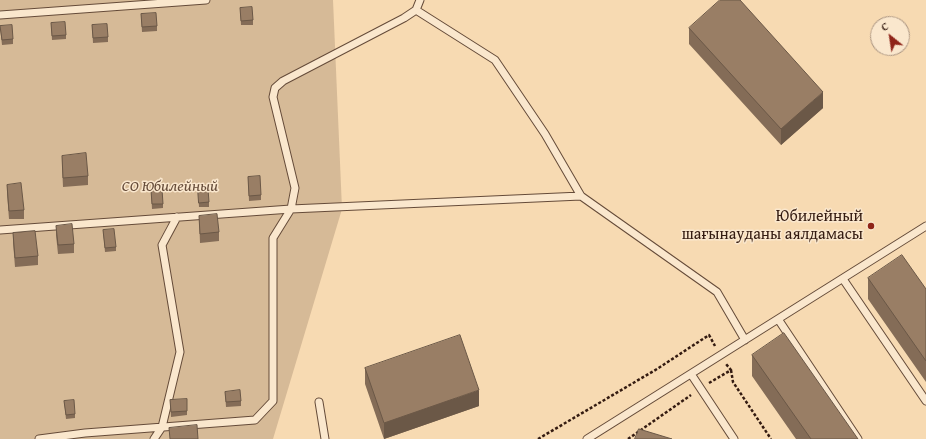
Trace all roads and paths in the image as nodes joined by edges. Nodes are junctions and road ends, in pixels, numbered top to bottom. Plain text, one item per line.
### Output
1 (206, 0) edge
2 (420, 0) edge
3 (416, 10) junction
4 (0, 15) edge
5 (581, 196) junction
6 (291, 209) junction
7 (178, 217) junction
8 (926, 226) edge
9 (0, 230) edge
10 (843, 279) junction
11 (778, 319) junction
12 (745, 340) junction
13 (721, 356) junction
14 (731, 370) junction
15 (691, 374) junction
16 (700, 388) junction
17 (926, 401) edge
18 (319, 402) dead end
19 (162, 427) junction
20 (39, 439) edge
21 (154, 439) edge
22 (325, 439) edge
23 (538, 439) edge
24 (587, 439) edge
25 (628, 439) edge
26 (734, 439) edge
27 (771, 439) edge
28 (858, 439) edge

1 - 4 lane
2 - 3 lane
3 - 5 lane
3 - 6 lane
5 - 6 lane
5 - 12 lane
6 - 7 lane
6 - 19 lane
7 - 9 lane
7 - 19 lane
8 - 10 lane
10 - 11 lane
10 - 17 lane
11 - 12 lane
11 - 28 lane
12 - 13 lane
13 - 14 path
13 - 15 lane
13 - 23 path
14 - 16 path
14 - 27 path
15 - 16 lane
15 - 24 lane
16 - 25 path
16 - 26 lane
18 - 22 lane
19 - 20 lane
19 - 21 lane

